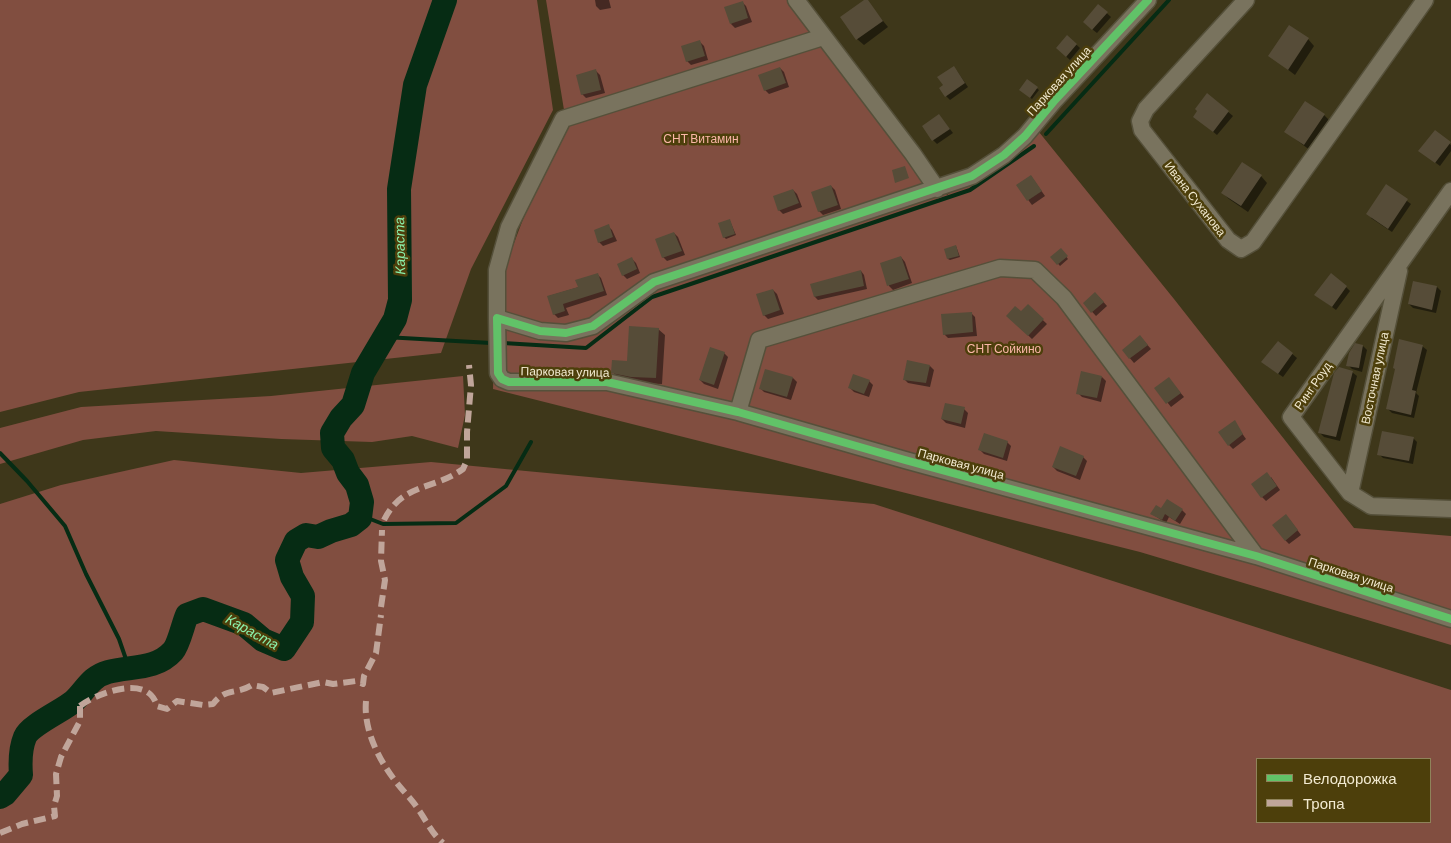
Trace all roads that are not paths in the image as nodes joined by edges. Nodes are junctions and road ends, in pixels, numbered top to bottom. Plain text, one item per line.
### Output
1 (796, 0) edge
2 (1148, 0) edge
3 (1246, 0) edge
4 (1425, 0) edge
5 (823, 37) junction
6 (937, 188) junction
7 (1451, 192) edge
8 (1401, 262) junction
9 (497, 318) junction
10 (738, 412) junction
11 (1350, 494) junction
12 (1451, 509) edge
13 (1256, 556) junction
14 (1451, 619) edge

1 - 5 street
2 - 6 street, Парковая улица
3 - 4 street, Ивана Суханова
5 - 6 street
5 - 9 street
6 - 9 street, Парковая улица
7 - 8 street, Ринг Роуд
8 - 11 street, Восточная улица
8 - 11 street, Ринг Роуд
9 - 10 street, Парковая улица
10 - 13 street, Парковая улица
10 - 13 street
11 - 12 street, Ринг Роуд
13 - 14 street, Парковая улица

